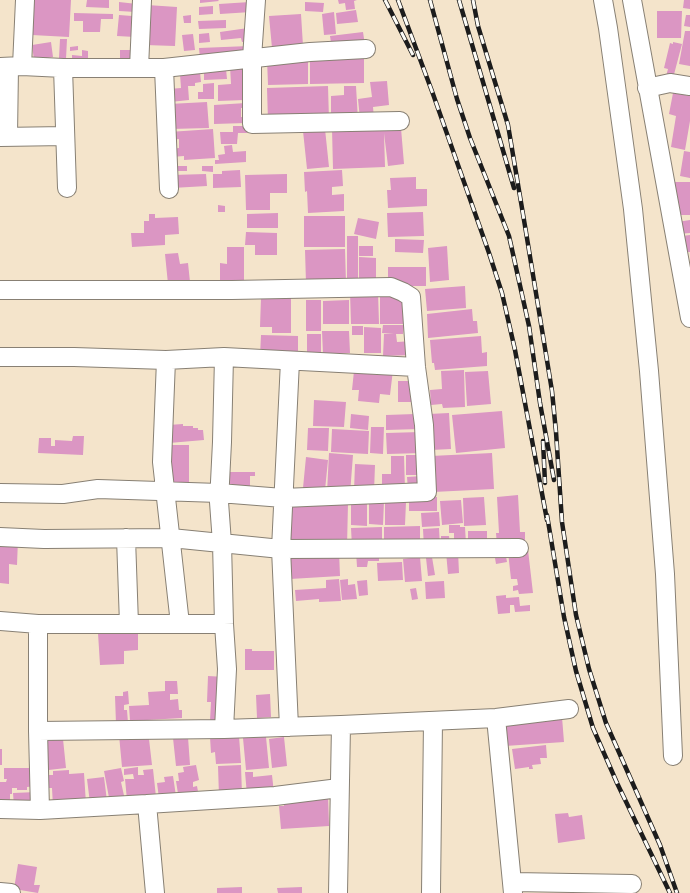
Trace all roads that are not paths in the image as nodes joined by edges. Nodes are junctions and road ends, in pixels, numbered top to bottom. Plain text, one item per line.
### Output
1 (25, 0) edge
2 (142, 0) edge
3 (256, 0) edge
4 (603, 0) edge
5 (632, 0) edge
6 (366, 49) dead end
7 (252, 58) junction
8 (11, 67) edge
9 (63, 68) junction
10 (139, 68) junction
11 (164, 68) junction
12 (690, 86) edge
13 (648, 88) junction
14 (400, 121) dead end
15 (65, 136) junction
16 (4, 137) edge
17 (66, 188) dead end
18 (168, 189) dead end
19 (0, 290) edge
20 (690, 318) edge
21 (224, 356) junction
22 (0, 357) edge
23 (166, 360) junction
24 (290, 360) junction
25 (416, 367) junction
26 (165, 491) junction
27 (0, 493) edge
28 (219, 493) junction
29 (284, 498) junction
30 (0, 537) edge
31 (126, 538) junction
32 (171, 538) junction
33 (222, 543) junction
34 (519, 548) dead end
35 (281, 549) junction
36 (0, 621) edge
37 (38, 624) junction
38 (129, 624) junction
39 (180, 624) junction
40 (224, 624) junction
41 (569, 709) dead end
42 (496, 718) junction
43 (433, 720) junction
44 (341, 725) junction
45 (289, 727) junction
46 (224, 729) junction
47 (38, 731) junction
48 (674, 756) dead end
49 (339, 788) junction
50 (147, 804) junction
51 (0, 808) edge
52 (40, 810) junction
53 (632, 884) dead end
54 (513, 887) edge
55 (0, 892) edge
56 (12, 893) edge
57 (155, 893) edge
58 (338, 893) edge
59 (432, 893) edge

1 - 8 street
2 - 10 street
3 - 7 street
4 - 48 street
5 - 13 street
6 - 7 street
7 - 11 street
7 - 14 street
8 - 9 street
8 - 16 street
9 - 10 street
9 - 15 street
10 - 11 street
11 - 18 street
12 - 13 street
13 - 20 street
15 - 16 street
15 - 17 street
19 - 25 street
21 - 23 street
21 - 24 street
21 - 28 street
22 - 23 street
23 - 26 street
24 - 25 street
24 - 29 street
25 - 29 street
26 - 27 street
26 - 28 street
26 - 32 street
28 - 29 street
28 - 33 street
29 - 35 street
30 - 31 street
31 - 32 street
31 - 38 street
32 - 33 street
32 - 39 street
33 - 35 street
33 - 40 street
34 - 35 street
35 - 45 street
36 - 37 street
37 - 38 street
37 - 47 street
38 - 39 street
39 - 40 street
40 - 46 street
41 - 42 street
42 - 43 street
42 - 54 street
43 - 44 street
43 - 59 street
44 - 45 street
44 - 49 street
45 - 46 street
46 - 47 street
47 - 52 street
49 - 50 street
49 - 58 street
50 - 52 street
50 - 57 street
51 - 52 street
53 - 54 street
55 - 56 street

